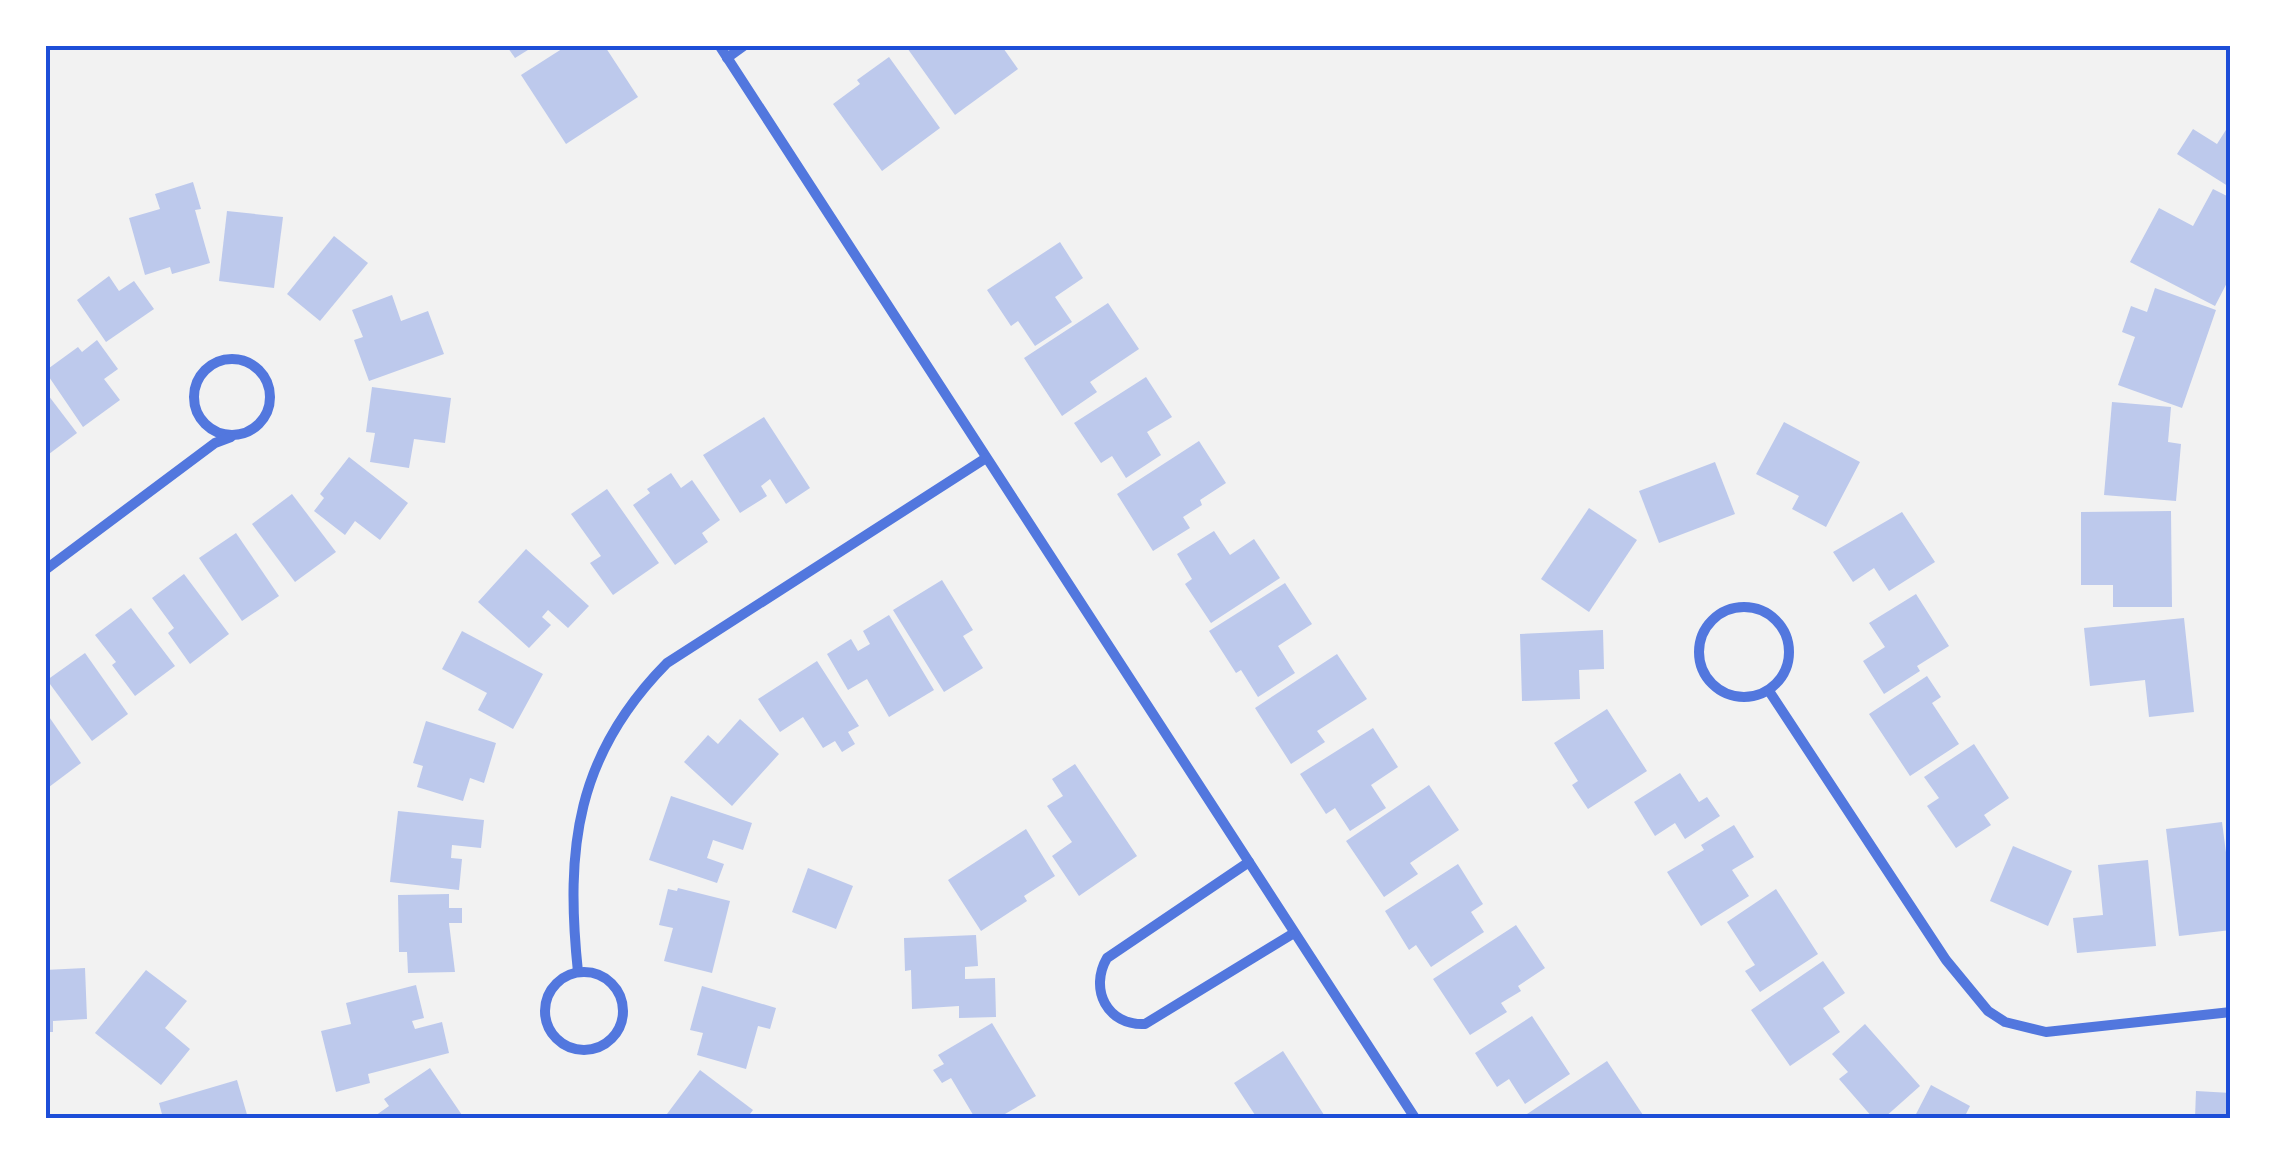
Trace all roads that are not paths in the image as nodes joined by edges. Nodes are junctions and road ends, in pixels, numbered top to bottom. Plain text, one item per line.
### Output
1 (719, 45) edge
2 (745, 45) edge
3 (728, 58) junction
4 (235, 436) junction
5 (986, 458) junction
6 (45, 570) edge
7 (1769, 691) junction
8 (1249, 862) junction
9 (1294, 933) junction
10 (578, 972) junction
11 (2231, 1012) edge
12 (1416, 1118) edge

1 - 3 street
2 - 3 street
3 - 5 street
4 - 4 street
4 - 6 street
5 - 8 street
5 - 10 street
7 - 7 street
7 - 11 street
8 - 9 street
8 - 9 street
9 - 12 street
10 - 10 street

